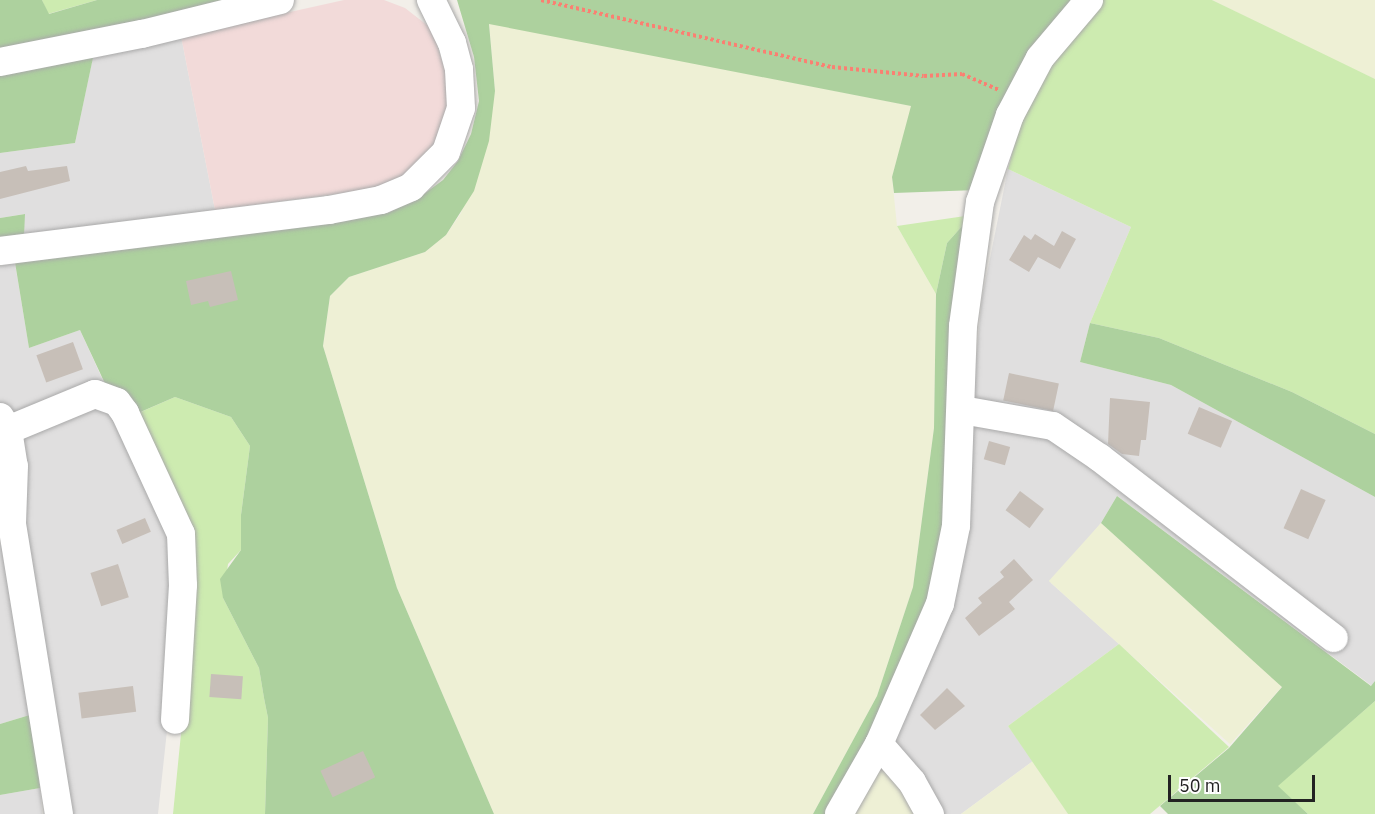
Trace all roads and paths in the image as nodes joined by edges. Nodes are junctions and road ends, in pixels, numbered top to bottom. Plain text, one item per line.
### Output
1 (280, 0) edge
2 (431, 0) edge
3 (541, 0) edge
4 (1089, 0) edge
5 (0, 62) edge
6 (1018, 100) junction
7 (0, 251) edge
8 (962, 410) junction
9 (4, 424) edge
10 (1334, 638) dead end
11 (176, 720) dead end
12 (879, 744) junction
13 (59, 814) edge
14 (839, 814) edge
15 (930, 814) edge

1 - 5 street
2 - 7 street
3 - 6 path
4 - 6 street
6 - 8 street
8 - 10 street
8 - 12 street
9 - 11 street
9 - 13 street
12 - 14 street
12 - 15 street

